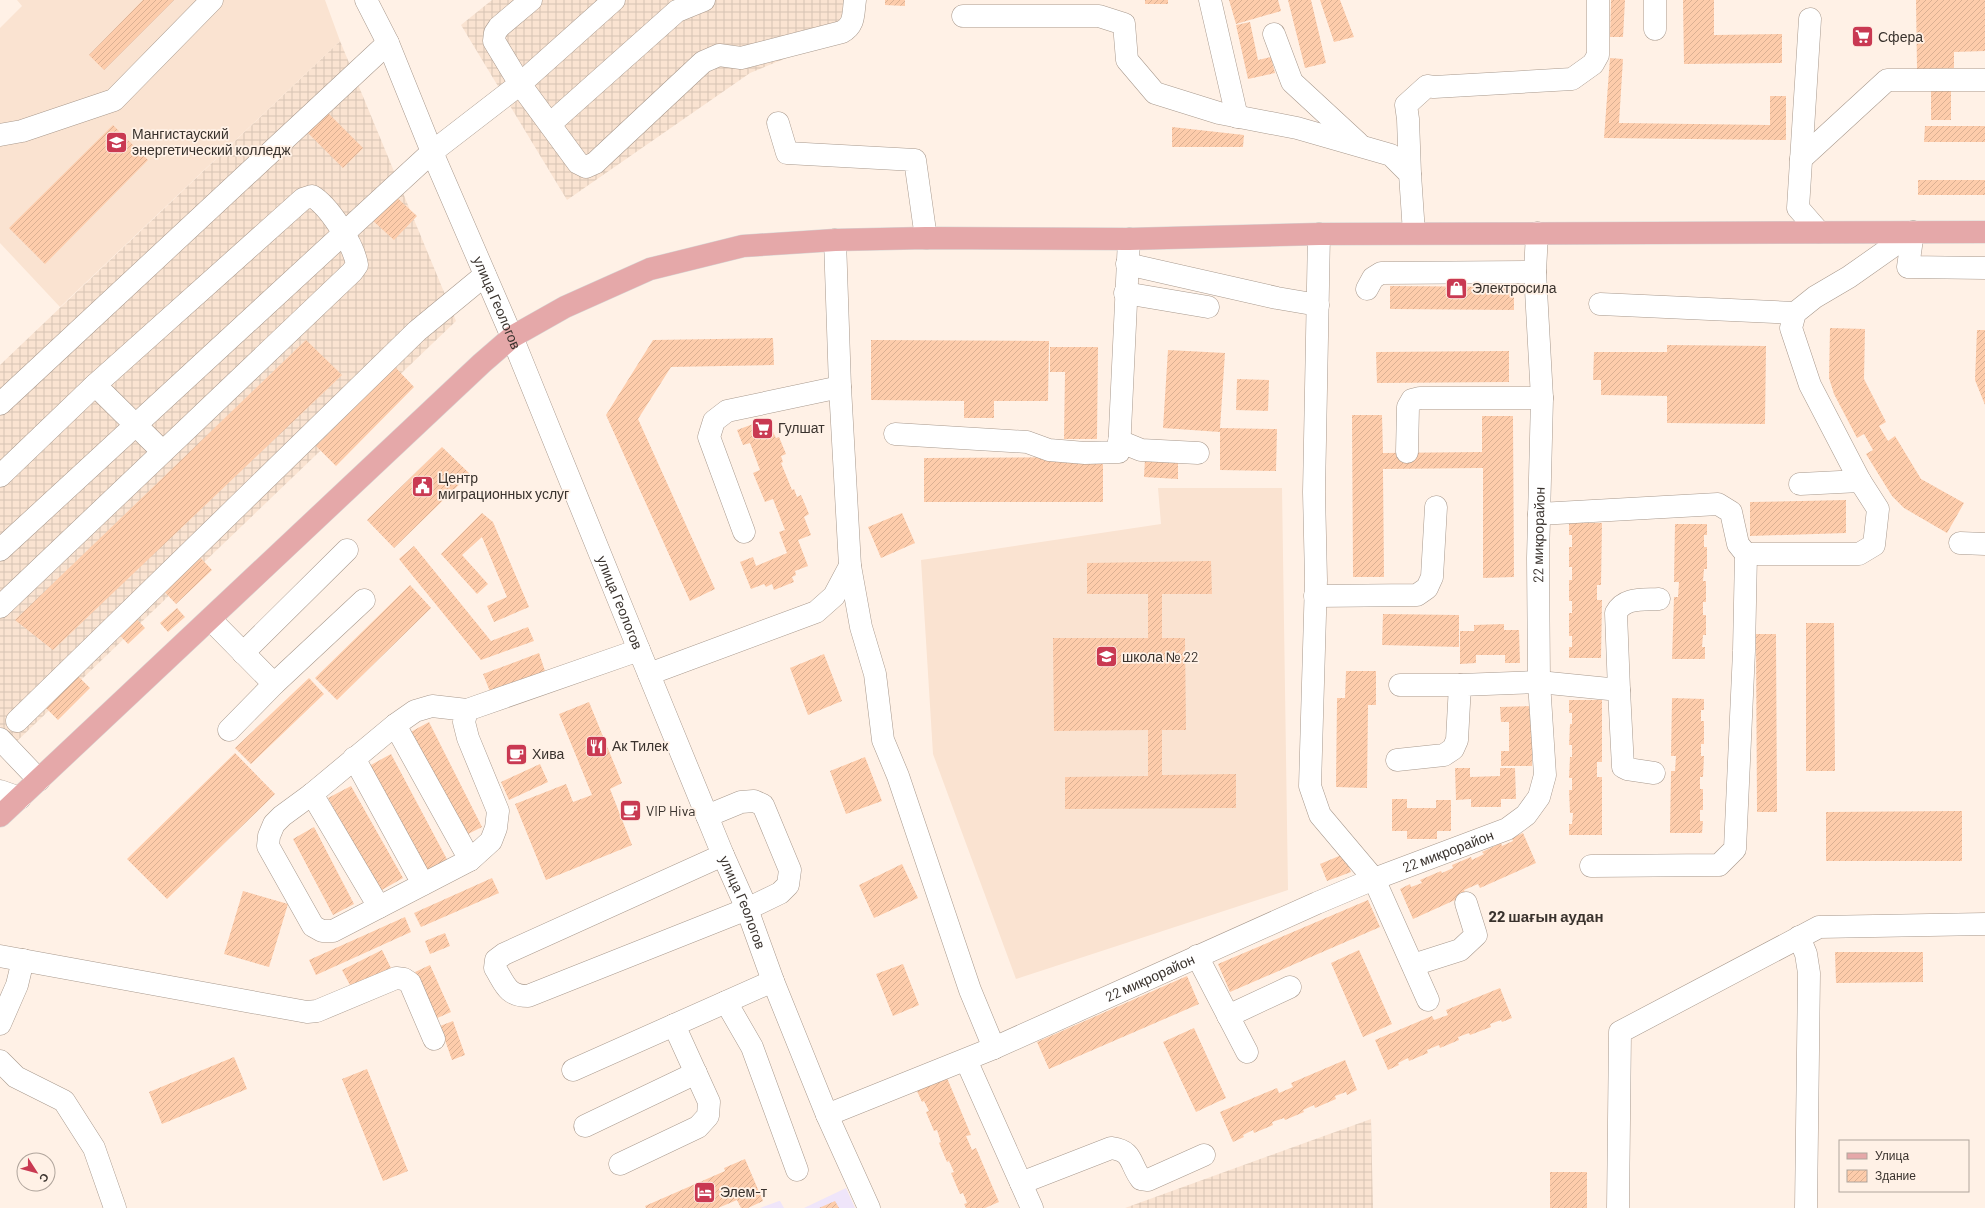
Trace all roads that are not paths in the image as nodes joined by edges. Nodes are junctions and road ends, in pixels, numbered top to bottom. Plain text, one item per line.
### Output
1 (212, 0) edge
2 (366, 0) edge
3 (531, 0) edge
4 (614, 0) edge
5 (704, 0) edge
6 (854, 0) edge
7 (1210, 0) edge
8 (1598, 0) edge
9 (1655, 0) edge
10 (962, 16) dead end
11 (1810, 19) dead end
12 (1655, 29) dead end
13 (1274, 34) dead end
14 (388, 43) junction
15 (1985, 80) edge
16 (520, 84) junction
17 (1238, 117) junction
18 (778, 123) dead end
19 (550, 124) junction
20 (0, 135) edge
21 (1362, 146) junction
22 (432, 152) junction
23 (1801, 159) junction
24 (1410, 174) junction
25 (1820, 232) junction
26 (1913, 232) junction
27 (1985, 232) edge
28 (343, 233) junction
29 (1414, 233) junction
30 (1537, 233) junction
31 (1319, 234) junction
32 (926, 238) junction
33 (1129, 239) junction
34 (835, 240) junction
35 (1127, 264) junction
36 (1985, 268) edge
37 (1535, 272) junction
38 (485, 275) junction
39 (1367, 289) dead end
40 (1125, 293) junction
41 (1600, 304) dead end
42 (1318, 305) junction
43 (1208, 307) dead end
44 (1795, 313) junction
45 (512, 337) junction
46 (95, 385) junction
47 (840, 387) junction
48 (1542, 398) junction
49 (0, 404) edge
50 (135, 426) junction
51 (895, 434) dead end
52 (1119, 441) junction
53 (162, 452) junction
54 (1407, 452) dead end
55 (1198, 453) dead end
56 (0, 476) edge
57 (1860, 481) junction
58 (1800, 484) dead end
59 (1436, 507) dead end
60 (1539, 514) junction
61 (744, 532) dead end
62 (1960, 543) dead end
63 (1985, 544) edge
64 (0, 550) edge
65 (347, 550) dead end
66 (1746, 554) junction
67 (850, 566) junction
68 (1315, 596) junction
69 (1659, 599) dead end
70 (364, 600) dead end
71 (0, 607) edge
72 (210, 619) junction
73 (638, 650) junction
74 (243, 653) junction
75 (649, 674) junction
76 (1539, 682) junction
77 (274, 684) junction
78 (1400, 685) dead end
79 (1460, 685) junction
80 (1619, 690) junction
81 (466, 710) junction
82 (17, 721) dead end
83 (395, 724) junction
84 (229, 730) dead end
85 (0, 739) edge
86 (354, 758) junction
87 (1397, 760) dead end
88 (1654, 773) dead end
89 (39, 780) junction
90 (312, 794) junction
91 (10, 795) edge
92 (0, 816) edge
93 (707, 816) junction
94 (723, 855) junction
95 (470, 860) junction
96 (1591, 866) dead end
97 (1374, 880) junction
98 (423, 884) junction
99 (1466, 903) dead end
100 (379, 908) junction
101 (747, 909) junction
102 (1985, 924) edge
103 (1799, 937) junction
104 (0, 956) edge
105 (1197, 956) junction
106 (23, 960) junction
107 (1413, 965) junction
108 (773, 981) junction
109 (1290, 987) dead end
110 (1428, 1000) dead end
111 (726, 1002) junction
112 (1228, 1016) junction
113 (0, 1024) edge
114 (674, 1025) junction
115 (434, 1039) dead end
116 (994, 1048) junction
117 (1247, 1052) dead end
118 (966, 1060) junction
119 (0, 1061) edge
120 (573, 1070) dead end
121 (696, 1073) junction
122 (827, 1115) junction
123 (585, 1126) dead end
124 (1204, 1155) dead end
125 (620, 1164) dead end
126 (797, 1170) dead end
127 (1021, 1183) junction
128 (115, 1208) edge
129 (869, 1208) edge
130 (1032, 1208) edge
131 (1618, 1208) edge
132 (1806, 1208) edge

1 - 20 street
2 - 14 street, улица Геологов
3 - 16 street
4 - 16 street
5 - 19 street
6 - 19 street
7 - 17 street
8 - 24 street
9 - 12 street
10 - 17 street
11 - 23 street
13 - 21 street
14 - 22 street, улица Геологов
14 - 49 street
15 - 23 street
16 - 19 street
16 - 22 street
17 - 21 street
18 - 32 street
21 - 24 street
22 - 28 street
22 - 38 street, улица Геологов
23 - 25 street
24 - 29 street
25 - 26 main road
25 - 30 main road
26 - 27 main road
26 - 36 street
26 - 44 street
28 - 46 street
28 - 50 street
28 - 53 street
29 - 30 main road
29 - 31 main road
30 - 37 street, 22 микрорайон
31 - 33 main road
31 - 42 street
32 - 33 main road
32 - 34 main road
33 - 35 street
34 - 45 main road
34 - 47 street
35 - 40 street
35 - 42 street
37 - 39 street
37 - 48 street, 22 микрорайон
38 - 45 street, улица Геологов
38 - 82 street
40 - 43 street
40 - 52 street
41 - 44 street
42 - 68 street
44 - 57 street
45 - 72 main road
45 - 73 street, улица Геологов
46 - 50 street
46 - 56 street
47 - 61 street
47 - 67 street
48 - 54 street
48 - 60 street, 22 микрорайон
50 - 53 street
50 - 64 street
51 - 52 street
52 - 55 street
53 - 71 street
57 - 58 street
57 - 66 street
59 - 68 street
60 - 66 street
60 - 76 street, 22 микрорайон
62 - 63 street
65 - 74 street
66 - 96 street
67 - 75 street
67 - 116 street
68 - 97 street
69 - 80 street
70 - 77 street
72 - 74 street
72 - 89 main road
73 - 75 street, улица Геологов
73 - 81 street
74 - 77 street
75 - 93 street, улица Геологов
76 - 79 street
76 - 80 street
76 - 97 street, 22 микрорайон
77 - 84 street
78 - 79 street
79 - 87 street
80 - 88 street
81 - 83 street
81 - 95 street
83 - 86 street
83 - 95 street
85 - 89 street
86 - 90 street
86 - 98 street
89 - 91 main road
90 - 100 street
90 - 100 street
91 - 92 main road
93 - 94 street, улица Геологов
93 - 101 street
94 - 101 street, улица Геологов
94 - 101 street
95 - 98 street
97 - 105 street, 22 микрорайон
97 - 107 street
98 - 100 street
99 - 107 street
101 - 108 street, улица Геологов
102 - 103 street
103 - 131 street
103 - 132 street
104 - 106 street
105 - 112 street
105 - 116 street, 22 микрорайон
106 - 113 street
106 - 115 street
107 - 110 street
108 - 111 street
108 - 122 street, улица Геологов
109 - 112 street
111 - 114 street
111 - 126 street
112 - 117 street
114 - 120 street
114 - 121 street
116 - 118 street, 22 микрорайон
118 - 122 street, 22 микрорайон
118 - 127 street
119 - 128 street
121 - 123 street
121 - 125 street
122 - 129 street, улица Геологов
124 - 127 street
127 - 130 street

